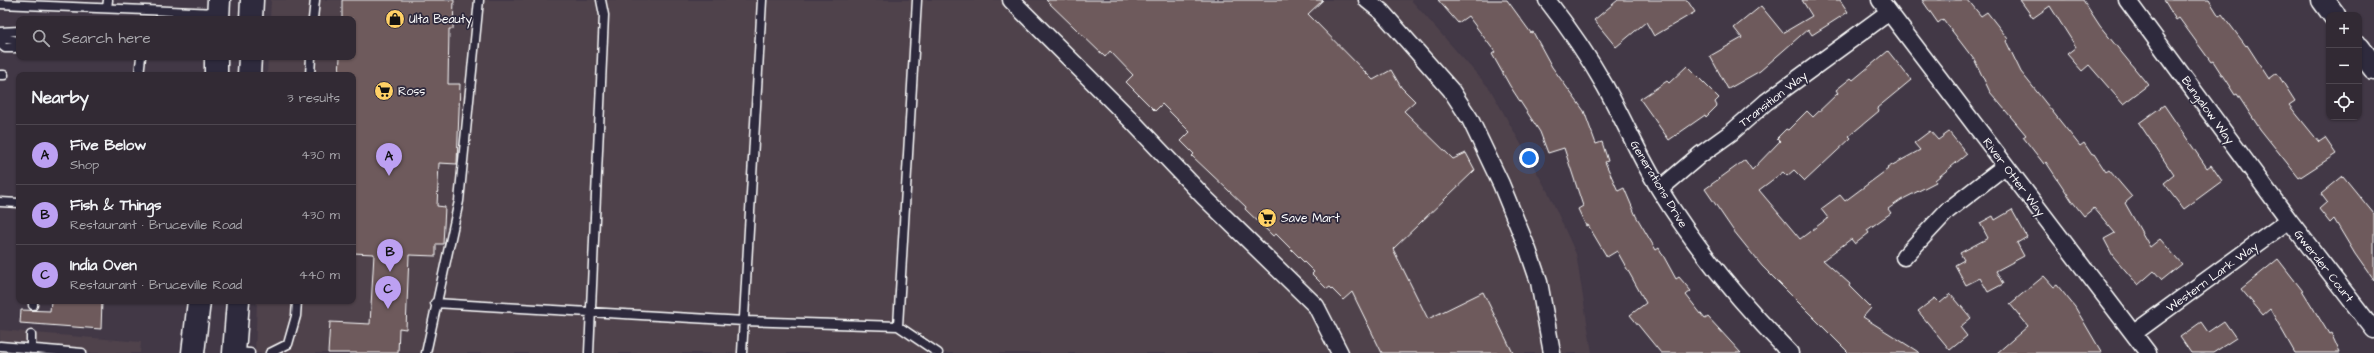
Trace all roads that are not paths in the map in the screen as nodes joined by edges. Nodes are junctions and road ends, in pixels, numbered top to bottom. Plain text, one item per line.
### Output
1 (252, 0) edge
2 (315, 0) edge
3 (479, 0) edge
4 (601, 0) edge
5 (762, 0) edge
6 (917, 0) edge
7 (1011, 0) edge
8 (1367, 0) edge
9 (2127, 0) edge
10 (2323, 0) edge
11 (1553, 2) edge
12 (0, 4) edge
13 (107, 4) edge
14 (1885, 6) edge
15 (219, 11) edge
16 (2332, 12) edge
17 (251, 16) edge
18 (313, 16) edge
19 (16, 31) edge
20 (0, 32) edge
21 (0, 38) edge
22 (16, 41) edge
23 (0, 44) edge
24 (16, 48) edge
25 (2362, 52) edge
26 (141, 60) edge
27 (216, 60) edge
28 (250, 60) edge
29 (311, 60) edge
30 (2374, 68) edge
31 (139, 72) edge
32 (216, 72) edge
33 (249, 72) edge
34 (310, 72) edge
35 (2005, 166) junction
36 (1660, 189) junction
37 (0, 202) edge
38 (16, 203) edge
39 (2289, 220) junction
40 (1904, 257) dead end
41 (435, 303) junction
42 (199, 304) edge
43 (238, 304) edge
44 (297, 304) edge
45 (591, 312) junction
46 (744, 321) junction
47 (898, 326) junction
48 (2374, 330) edge
49 (2134, 333) junction
50 (31, 335) dead end
51 (0, 346) edge
52 (31, 349) junction
53 (82, 353) edge
54 (193, 353) edge
55 (240, 353) edge
56 (270, 353) edge
57 (426, 353) edge
58 (589, 353) edge
59 (742, 353) edge
60 (938, 353) edge
61 (1340, 353) edge
62 (1552, 353) edge
63 (1790, 353) edge
64 (2148, 353) edge

1 - 17 main road
2 - 18 lane
3 - 41 lane
4 - 45 lane
5 - 46 lane
6 - 47 lane
7 - 61 street
8 - 62 street
9 - 39 street, Bungalow Way
10 - 16 main road
11 - 36 street, Generations Drive
12 - 13 lane
13 - 15 lane
14 - 35 street, River Otter Way
14 - 36 street, Transition Way
19 - 20 lane
21 - 22 lane
23 - 24 lane
25 - 30 main road
26 - 31 lane
27 - 32 main road
28 - 33 main road
29 - 34 lane
35 - 40 street
35 - 49 street, River Otter Way
36 - 63 street, Generations Drive
37 - 38 lane
39 - 48 street, Gwerder Court
39 - 49 street, Western Lark Way
41 - 45 lane
41 - 57 lane
42 - 54 main road
43 - 55 main road
44 - 56 lane
45 - 46 lane
45 - 58 lane
46 - 47 lane
46 - 59 lane
47 - 60 lane
49 - 64 street, River Otter Way
50 - 52 lane
51 - 52 lane
52 - 53 lane

